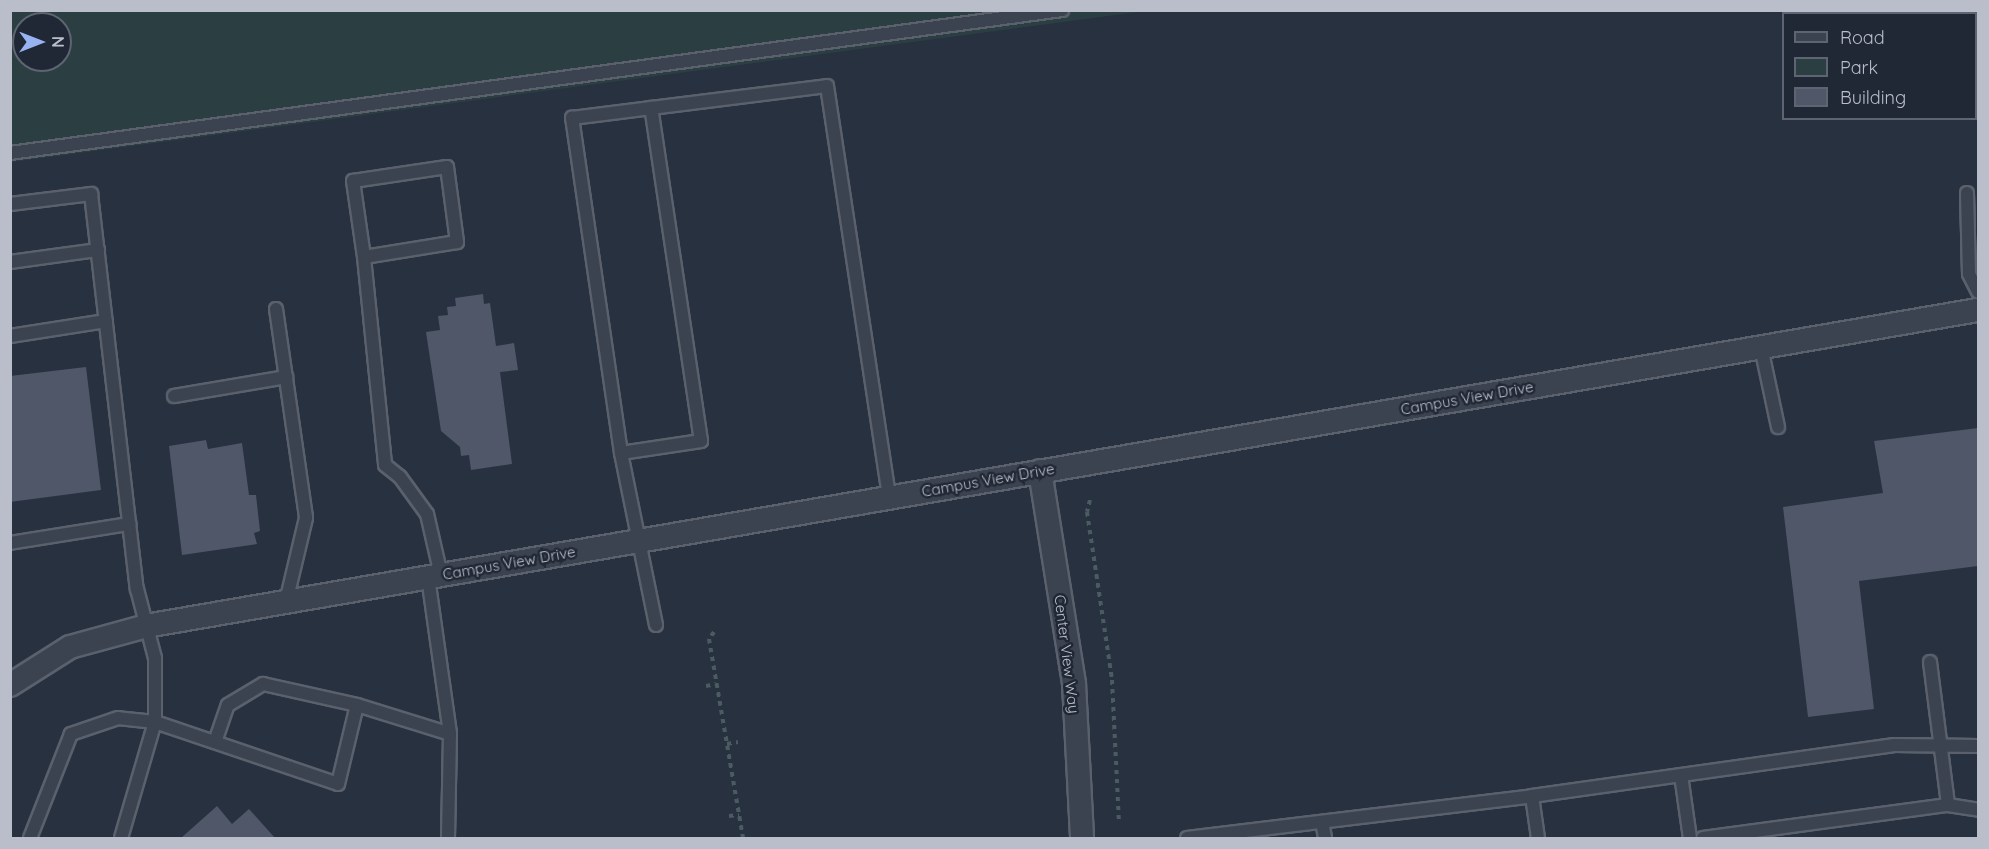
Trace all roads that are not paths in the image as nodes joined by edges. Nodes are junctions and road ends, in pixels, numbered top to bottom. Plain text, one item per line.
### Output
1 (1062, 10) edge
2 (651, 108) junction
3 (10, 153) edge
4 (1967, 194) dead end
5 (10, 204) edge
6 (98, 250) junction
7 (364, 257) junction
8 (10, 262) edge
9 (1978, 292) edge
10 (276, 309) dead end
11 (1978, 310) edge
12 (106, 321) junction
13 (10, 336) edge
14 (1761, 347) junction
15 (286, 376) junction
16 (174, 396) dead end
17 (1778, 427) dead end
18 (621, 453) junction
19 (1040, 471) junction
20 (889, 498) junction
21 (129, 524) junction
22 (635, 542) junction
23 (10, 543) edge
24 (434, 576) junction
25 (286, 602) junction
26 (146, 626) junction
27 (656, 626) dead end
28 (1930, 662) dead end
29 (15, 672) edge
30 (357, 705) junction
31 (155, 722) junction
32 (450, 734) junction
33 (215, 742) junction
34 (1943, 746) junction
35 (1978, 746) edge
36 (1681, 775) junction
37 (1532, 796) junction
38 (1948, 805) junction
39 (1978, 810) edge
40 (1322, 822) junction
41 (30, 838) edge
42 (121, 838) edge
43 (448, 838) edge
44 (1082, 838) edge
45 (1187, 838) edge
46 (1325, 838) edge
47 (1538, 838) edge
48 (1690, 838) edge
49 (1704, 838) edge

1 - 3 lane
2 - 18 lane
2 - 18 lane
2 - 20 lane
4 - 9 lane
5 - 6 lane
6 - 8 lane
6 - 12 lane
7 - 7 lane
7 - 24 lane
10 - 15 lane
11 - 14 street, Campus View Drive
12 - 13 lane
12 - 21 lane
14 - 17 lane
14 - 19 street, Campus View Drive
15 - 16 lane
15 - 25 lane
18 - 22 lane
19 - 20 street, Campus View Drive
19 - 44 street, Center View Way
20 - 22 street, Campus View Drive
21 - 23 lane
21 - 26 lane
22 - 24 street, Campus View Drive
22 - 27 lane
24 - 25 street, Campus View Drive
24 - 32 lane
25 - 26 street, Campus View Drive
26 - 29 street, Campus View Drive
26 - 31 lane
28 - 34 lane
30 - 32 lane
30 - 33 lane
30 - 33 lane
31 - 33 lane
31 - 41 lane
31 - 42 lane
32 - 43 lane
34 - 35 lane
34 - 36 lane
34 - 38 lane
36 - 37 lane
36 - 48 lane
37 - 40 lane
37 - 47 lane
38 - 39 lane
38 - 49 lane
40 - 45 lane
40 - 46 lane

